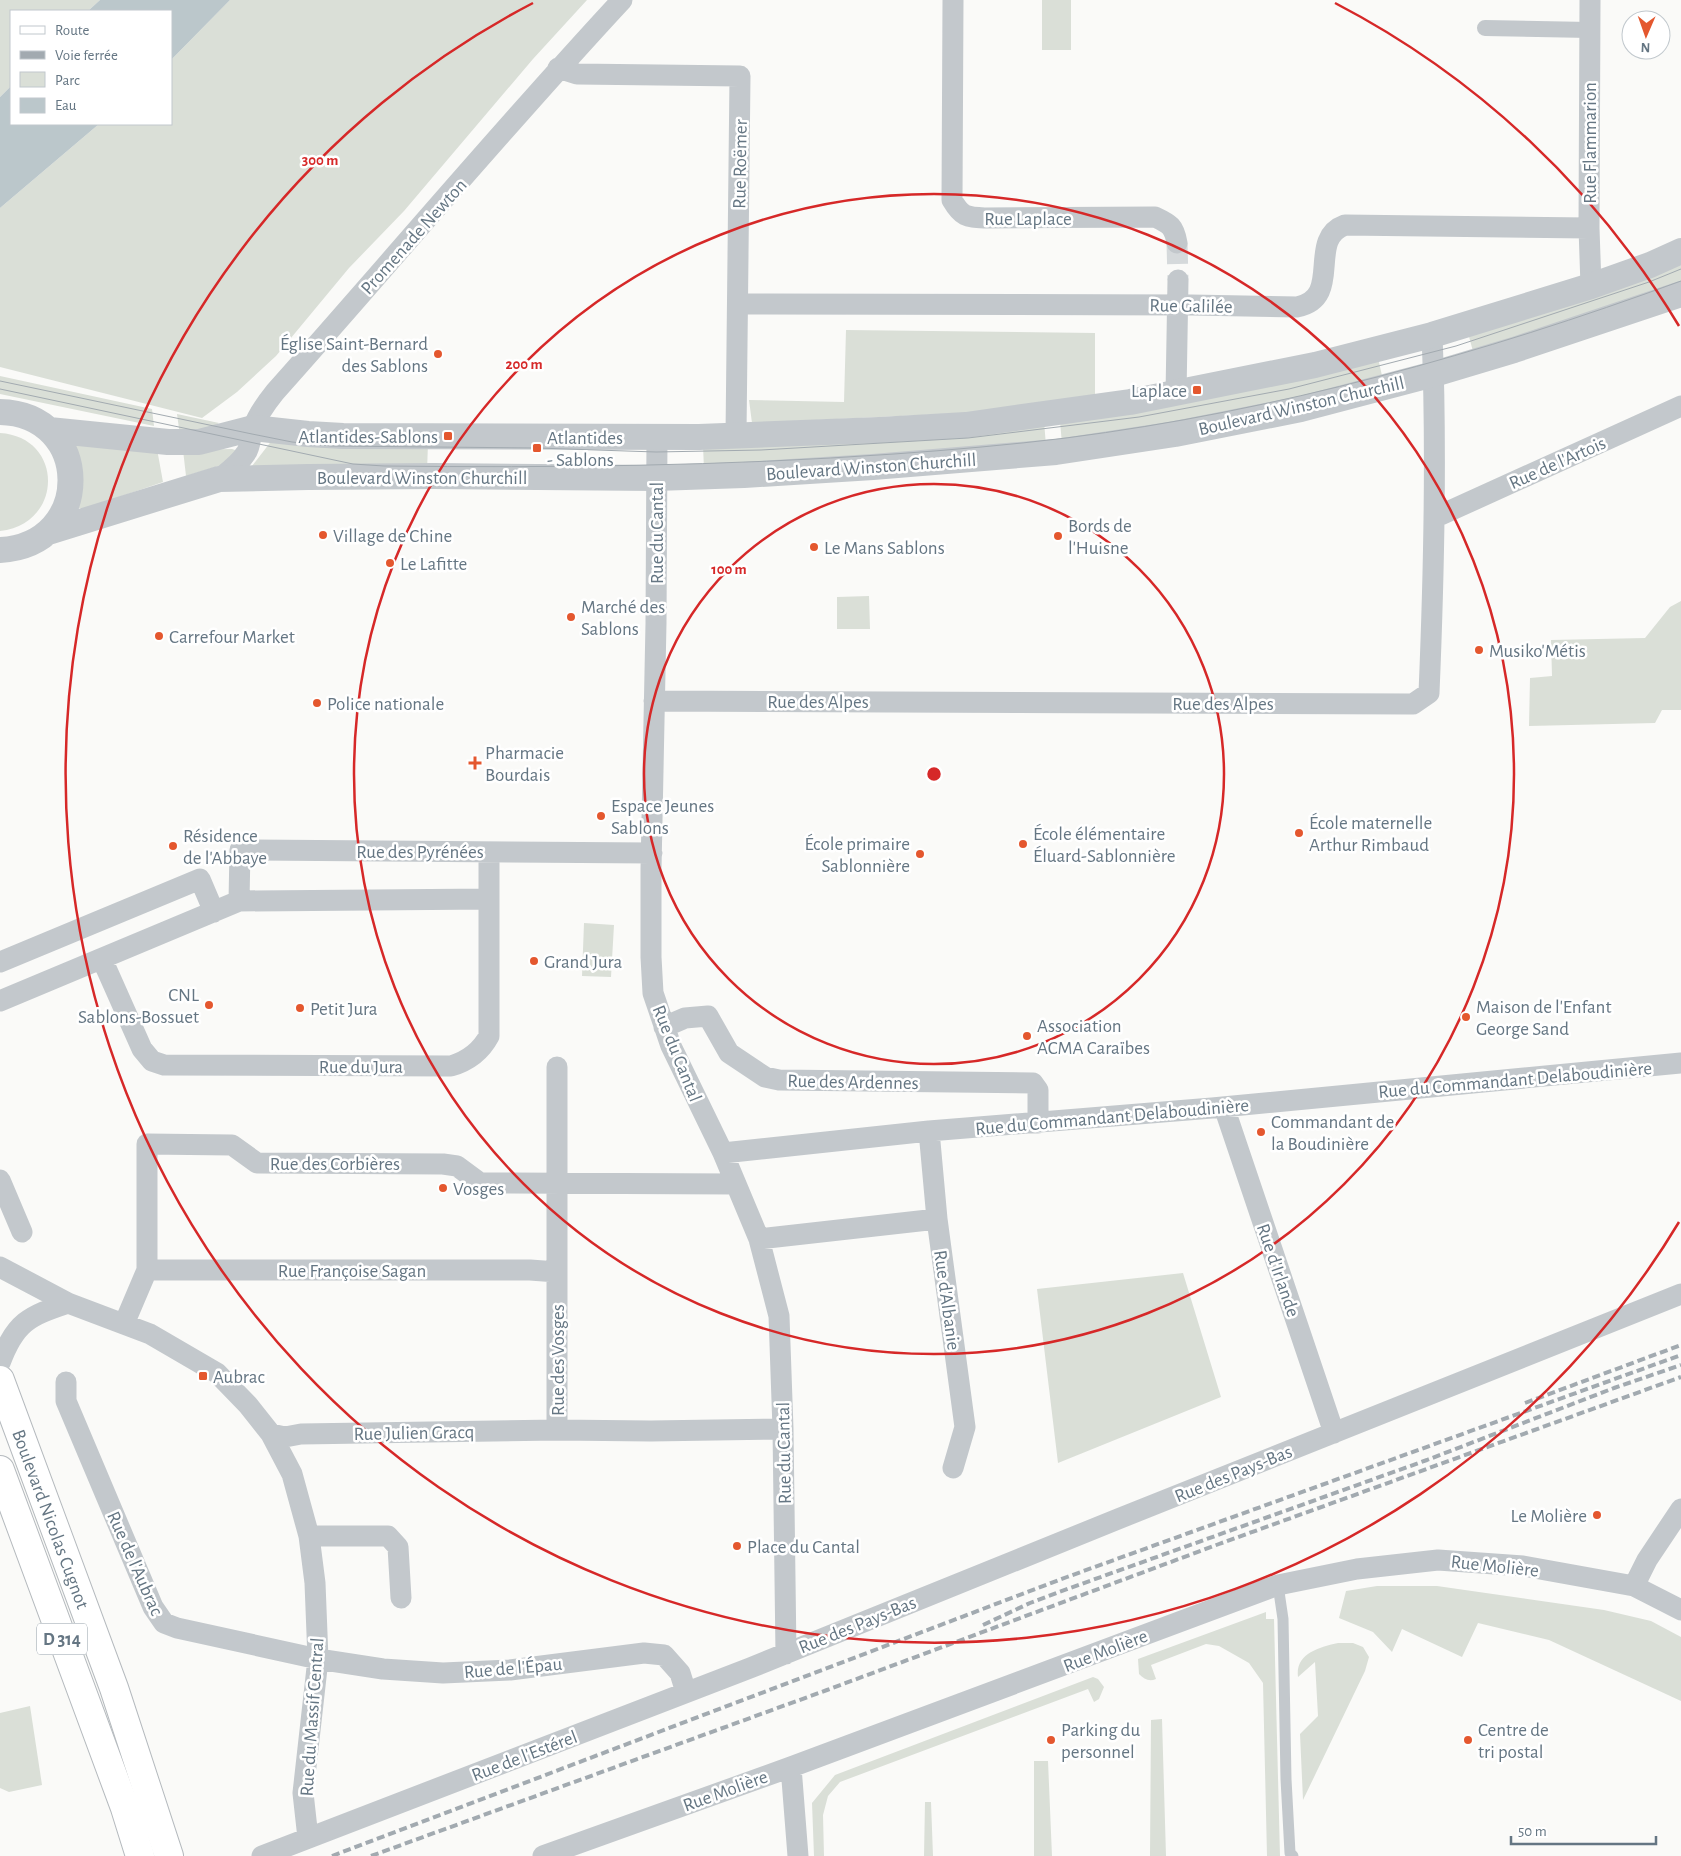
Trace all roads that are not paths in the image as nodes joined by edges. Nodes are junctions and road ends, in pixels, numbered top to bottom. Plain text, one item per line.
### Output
1 (622, 0) edge
2 (953, 0) edge
3 (1590, 0) edge
4 (1485, 28) dead end
5 (1590, 30) junction
6 (558, 68) junction
7 (1589, 228) junction
8 (1177, 242) tunnel mouth
9 (1681, 251) edge
10 (1178, 280) tunnel mouth
11 (1591, 286) junction
12 (1681, 294) edge
13 (738, 304) junction
14 (1177, 305) junction
15 (1432, 335) junction
16 (1434, 374) junction
17 (1176, 394) junction
18 (1681, 406) edge
19 (0, 412) edge
20 (253, 428) junction
21 (49, 430) junction
22 (736, 435) junction
23 (657, 437) junction
24 (656, 478) junction
25 (219, 479) junction
26 (1434, 518) junction
27 (48, 532) junction
28 (0, 550) edge
29 (654, 701) junction
30 (490, 852) junction
31 (652, 853) junction
32 (489, 899) junction
33 (239, 901) junction
34 (214, 912) junction
35 (102, 959) junction
36 (0, 962) edge
37 (0, 1001) edge
38 (664, 1027) junction
39 (1681, 1064) edge
40 (557, 1067) dead end
41 (1224, 1107) junction
42 (1038, 1123) junction
43 (929, 1131) junction
44 (723, 1153) junction
45 (0, 1180) edge
46 (557, 1183) junction
47 (736, 1184) junction
48 (937, 1219) junction
49 (22, 1232) dead end
50 (759, 1239) junction
51 (0, 1267) edge
52 (146, 1270) junction
53 (557, 1272) junction
54 (1681, 1294) edge
55 (68, 1302) junction
56 (124, 1324) junction
57 (0, 1362) edge
58 (0, 1380) edge
59 (66, 1382) dead end
60 (783, 1429) junction
61 (557, 1430) junction
62 (271, 1434) junction
63 (1334, 1434) junction
64 (953, 1468) dead end
65 (0, 1470) edge
66 (1681, 1509) edge
67 (309, 1536) junction
68 (1278, 1585) junction
69 (1634, 1586) junction
70 (401, 1598) dead end
71 (1681, 1610) edge
72 (786, 1654) junction
73 (318, 1659) junction
74 (686, 1692) junction
75 (790, 1767) junction
76 (308, 1838) junction
77 (140, 1856) edge
78 (169, 1856) edge
79 (262, 1856) edge
80 (543, 1856) edge
81 (798, 1856) edge
82 (1293, 1856) edge

1 - 6 street, Promenade Newton
2 - 8 street, Rue Laplace
3 - 5 street, Rue Flammarion
4 - 5 street
5 - 7 street, Rue Flammarion
6 - 13 street, Rue Roëmer
6 - 20 street, Promenade Newton
7 - 11 street, Rue Flammarion
7 - 14 street, Rue Galilée
9 - 11 street, Boulevard Winston Churchill
10 - 14 street
11 - 15 street, Boulevard Winston Churchill
12 - 16 street, Boulevard Winston Churchill
13 - 14 street, Rue Galilée
13 - 22 street, Rue Roëmer
14 - 17 street
15 - 16 street, Rue des Alpes
15 - 17 street, Boulevard Winston Churchill
16 - 24 street, Boulevard Winston Churchill
16 - 26 street, Rue des Alpes
17 - 22 street, Boulevard Winston Churchill
18 - 26 street, Rue de l'Artois
19 - 21 street
20 - 21 street, Boulevard Winston Churchill
20 - 23 street, Boulevard Winston Churchill
20 - 25 street, Promenade Newton
21 - 27 street
22 - 23 street, Boulevard Winston Churchill
23 - 24 street, Rue du Cantal
24 - 25 street, Boulevard Winston Churchill
24 - 29 street, Rue du Cantal
25 - 27 street, Boulevard Winston Churchill
26 - 29 street, Rue des Alpes
27 - 28 street
29 - 31 street, Rue du Cantal
30 - 31 street, Rue des Pyrénées
30 - 32 street, Rue du Jura
30 - 33 street, Rue des Pyrénées
31 - 38 street, Rue du Cantal
32 - 33 street
32 - 35 street, Rue du Jura
33 - 34 street
34 - 35 street
34 - 36 street
35 - 37 street
38 - 42 street, Rue des Ardennes
38 - 44 street, Rue du Cantal
39 - 41 street, Rue du Commandant Delaboudinière
40 - 46 street
41 - 42 street, Rue du Commandant Delaboudinière
41 - 63 street, Rue d'Irlande
42 - 43 street, Rue du Commandant Delaboudinière
43 - 44 street, Rue du Commandant Delaboudinière
43 - 48 street, Rue d'Albanie
44 - 47 street, Rue du Cantal
45 - 49 street
46 - 47 street, Rue des Corbières
46 - 52 street, Rue des Corbières
46 - 53 street, Rue des Vosges
47 - 50 street, Rue du Cantal
48 - 50 street
48 - 64 street, Rue d'Albanie
50 - 60 street, Rue du Cantal
51 - 55 street, Rue du Massif Central
52 - 53 street, Rue Françoise Sagan
52 - 56 street, Rue des Corbières
53 - 61 street, Rue des Vosges
54 - 63 street, Rue des Pays-Bas
55 - 56 street, Rue du Massif Central
55 - 57 street
56 - 62 street, Rue du Massif Central
58 - 78 main road, Boulevard Nicolas Cugnot
59 - 73 street, Rue de l'Aubrac
60 - 61 street, Rue des Vosges
60 - 72 street, Rue du Cantal
61 - 62 street, Rue Julien Gracq
62 - 67 street, Rue du Massif Central
63 - 72 street, Rue des Pays-Bas
65 - 77 main road, Boulevard Nicolas Cugnot / D 314
66 - 69 street
67 - 70 street
67 - 73 street, Rue du Massif Central
68 - 69 street, Rue Molière
68 - 75 street, Rue Molière
68 - 82 lane
69 - 71 street, Rue Molière
72 - 74 street, Rue de l'Estérel
73 - 74 street, Rue de l'Épau
73 - 76 street, Rue du Massif Central
74 - 76 street, Rue de l'Estérel
75 - 80 street, Rue Molière
75 - 81 street
76 - 79 street, Rue de l'Estérel

